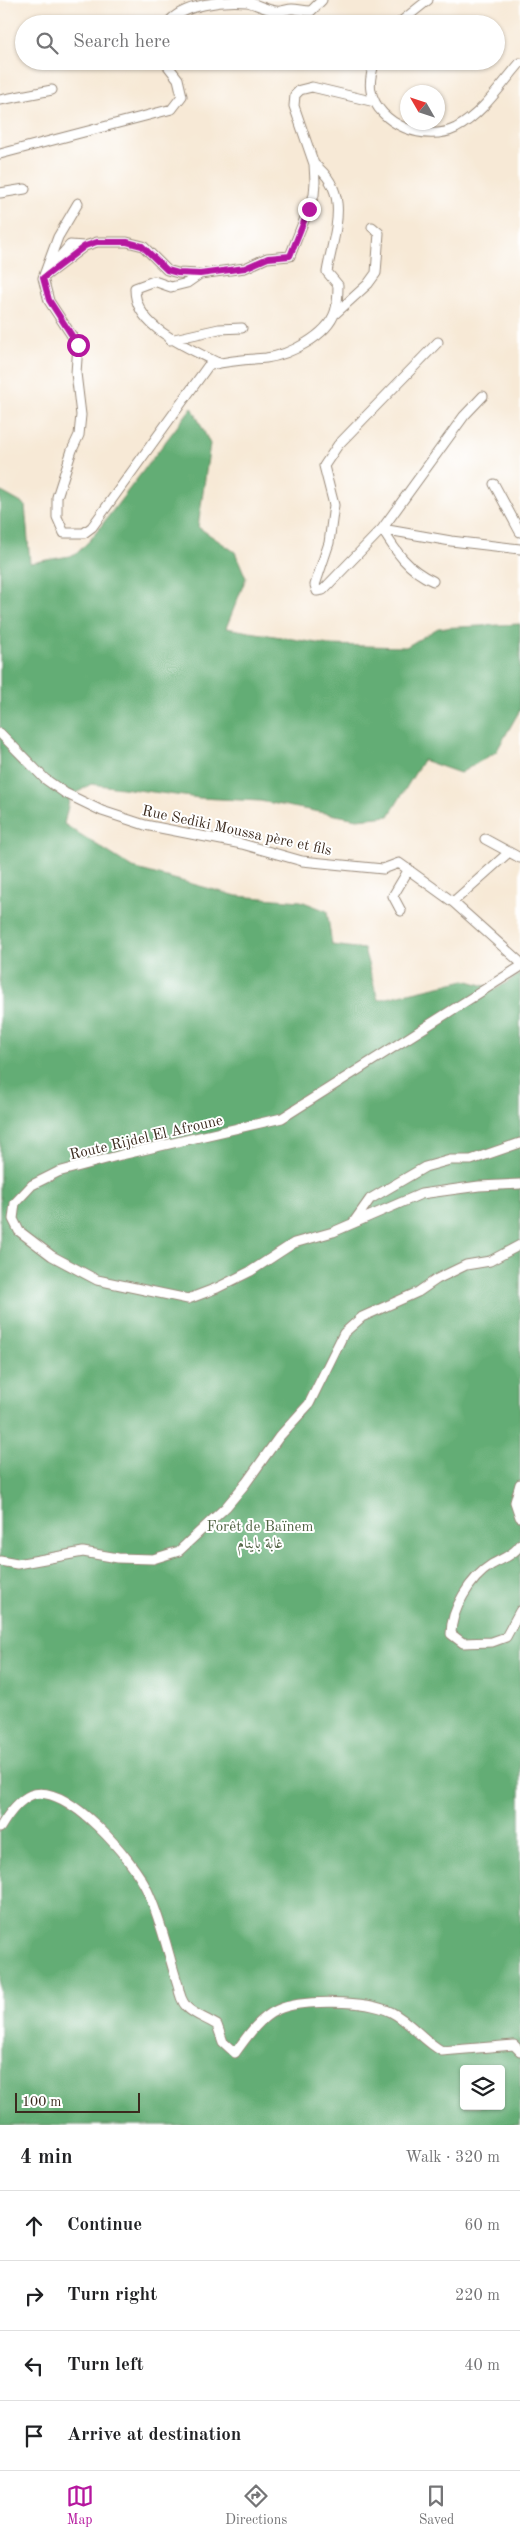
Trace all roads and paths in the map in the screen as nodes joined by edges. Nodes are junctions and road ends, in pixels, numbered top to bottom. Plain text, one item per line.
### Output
1 (322, 0) edge
2 (428, 0) edge
3 (175, 15) edge
4 (409, 15) edge
5 (520, 63) edge
6 (170, 70) edge
7 (374, 70) edge
8 (52, 90) dead end
9 (0, 100) edge
10 (375, 102) junction
11 (0, 154) edge
12 (314, 164) junction
13 (25, 189) dead end
14 (0, 193) edge
15 (78, 203) dead end
16 (372, 227) dead end
17 (200, 274) junction
18 (43, 278) junction
19 (335, 314) junction
20 (242, 328) dead end
21 (170, 340) junction
22 (438, 342) dead end
23 (218, 363) junction
24 (483, 396) dead end
25 (494, 484) dead end
26 (382, 529) junction
27 (520, 532) edge
28 (520, 549) edge
29 (433, 581) dead end
30 (0, 732) edge
31 (485, 839) dead end
32 (508, 853) junction
33 (520, 858) edge
34 (408, 869) junction
35 (453, 902) junction
36 (401, 910) dead end
37 (520, 962) edge
38 (520, 967) edge
39 (520, 1143) edge
40 (520, 1184) edge
41 (353, 1223) junction
42 (520, 1245) edge
43 (520, 1484) edge
44 (520, 1518) edge
45 (520, 1545) edge
46 (0, 1560) edge
47 (520, 1611) edge
48 (0, 1828) edge
49 (520, 2051) edge

1 - 3 street
2 - 4 street
5 - 10 street
6 - 11 street
7 - 10 street
8 - 9 street
10 - 12 street
12 - 17 street
12 - 19 street
13 - 14 street
15 - 18 street
16 - 19 street
17 - 18 street
17 - 21 street
18 - 23 street
19 - 23 street
20 - 21 street
21 - 23 street
22 - 26 street
24 - 26 street
25 - 27 street
26 - 28 street
26 - 29 street
30 - 34 street, Rue Sediki Moussa père et fils
31 - 32 street
32 - 33 street
32 - 35 street
34 - 35 street
34 - 36 street
35 - 37 street
38 - 41 street, Route Rijdel El Afroune
39 - 41 street
40 - 41 street, Route Rijdel El Afroune
42 - 46 street
43 - 44 street
45 - 47 street
48 - 49 street

